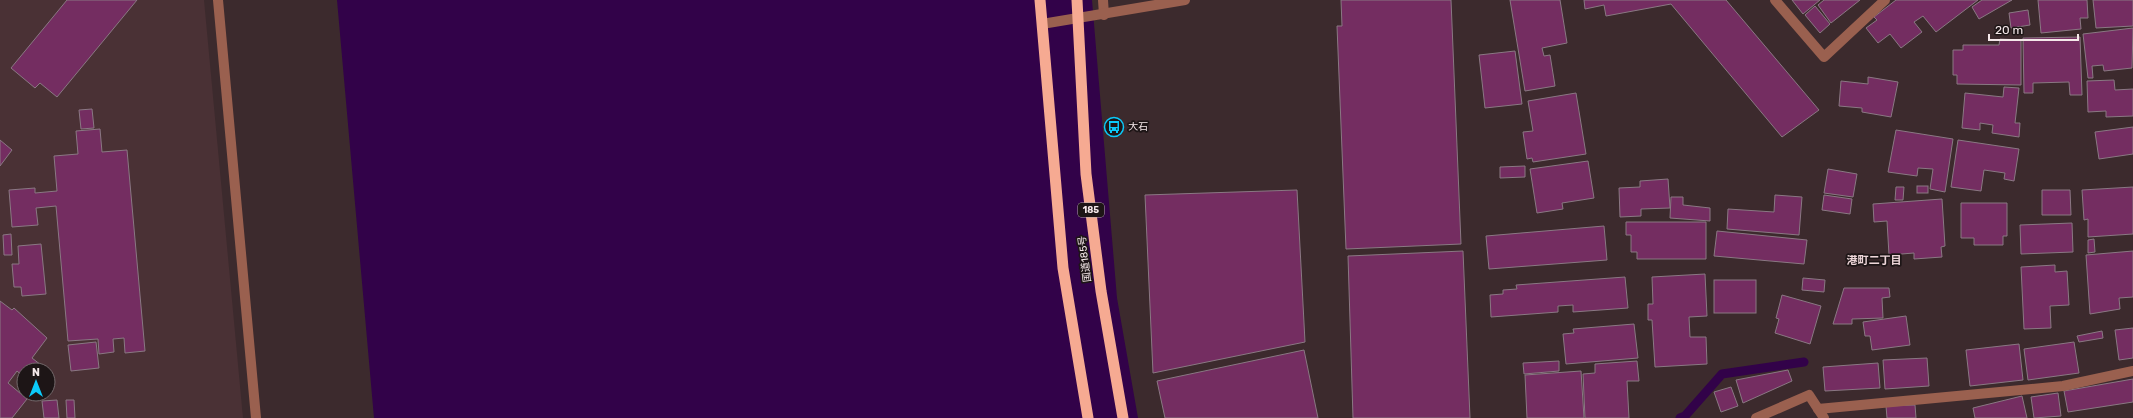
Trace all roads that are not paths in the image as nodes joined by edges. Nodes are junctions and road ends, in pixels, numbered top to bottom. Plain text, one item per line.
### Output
1 (218, 0) edge
2 (1040, 0) edge
3 (1077, 0) edge
4 (1103, 0) edge
5 (1185, 0) edge
6 (1775, 0) edge
7 (1885, 0) edge
8 (1104, 15) junction
9 (1078, 18) junction
10 (1042, 24) junction
11 (2133, 371) edge
12 (1818, 409) junction
13 (256, 418) edge
14 (1088, 418) edge
15 (1123, 418) edge
16 (1756, 418) edge
17 (1824, 418) edge

1 - 13 street
2 - 10 highway
3 - 9 highway, 国道185号 / 185
4 - 8 street
5 - 8 street
6 - 7 street
8 - 9 street
9 - 10 street
9 - 15 highway, 国道185号 / 185
10 - 14 highway
11 - 12 street
12 - 16 street
12 - 17 street

